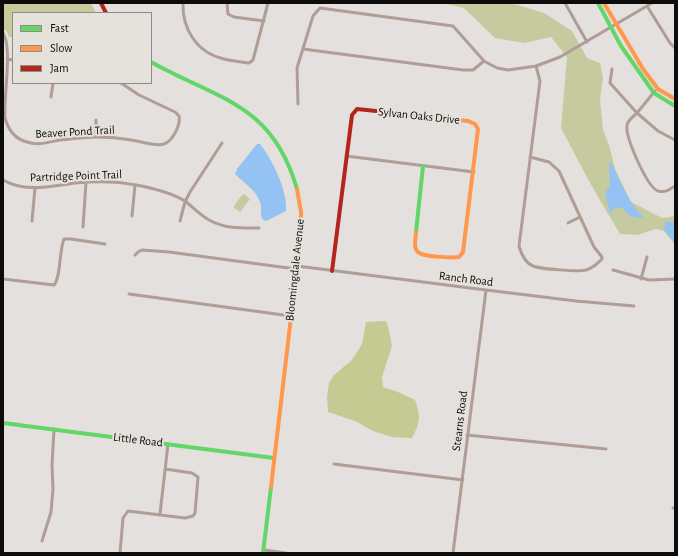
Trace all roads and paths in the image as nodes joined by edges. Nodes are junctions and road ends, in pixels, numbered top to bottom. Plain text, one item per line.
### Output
1 (101, 3) edge
2 (183, 3) edge
3 (227, 3) edge
4 (268, 3) edge
5 (565, 3) edge
6 (598, 3) edge
7 (604, 3) edge
8 (652, 3) edge
9 (647, 6) junction
10 (106, 12) edge
11 (264, 21) junction
12 (617, 24) junction
13 (612, 27) junction
14 (3, 33) edge
15 (587, 42) junction
16 (675, 48) edge
17 (303, 49) junction
18 (7, 59) junction
19 (12, 60) edge
20 (484, 61) junction
21 (152, 62) edge
22 (536, 66) junction
23 (612, 69) dead end
24 (53, 84) edge
25 (123, 84) edge
26 (658, 89) junction
27 (654, 93) junction
28 (51, 97) dead end
29 (675, 99) edge
30 (298, 104) dead end
31 (675, 106) edge
32 (637, 113) junction
33 (96, 120) dead end
34 (96, 137) junction
35 (675, 140) edge
36 (222, 143) dead end
37 (346, 156) junction
38 (530, 157) junction
39 (423, 166) junction
40 (474, 172) junction
41 (3, 180) edge
42 (86, 182) junction
43 (135, 184) junction
44 (675, 186) edge
45 (34, 188) junction
46 (185, 202) junction
47 (132, 216) dead end
48 (580, 217) junction
49 (32, 221) dead end
50 (180, 221) dead end
51 (568, 223) dead end
52 (82, 227) dead end
53 (259, 228) dead end
54 (105, 244) dead end
55 (134, 255) dead end
56 (647, 258) dead end
57 (296, 268) junction
58 (613, 270) dead end
59 (332, 271) junction
60 (3, 278) edge
61 (641, 279) junction
62 (675, 279) edge
63 (486, 290) junction
64 (129, 294) dead end
65 (634, 306) dead end
66 (291, 316) junction
67 (3, 423) edge
68 (54, 429) junction
69 (467, 435) junction
70 (168, 444) junction
71 (606, 449) dead end
72 (274, 458) junction
73 (334, 464) dead end
74 (165, 469) junction
75 (463, 480) junction
76 (160, 514) junction
77 (42, 541) dead end
78 (263, 552) edge
79 (120, 553) edge
80 (286, 553) edge
81 (453, 553) edge

1 - 10 street
2 - 11 street
3 - 11 street
4 - 11 street
5 - 15 street
6 - 13 street
7 - 12 street
8 - 9 street
9 - 12 street
9 - 16 street
12 - 13 street
12 - 26 street
13 - 15 street
13 - 27 street
14 - 18 street, Beaver Pond Trail
15 - 22 street
17 - 20 street
17 - 20 street
17 - 30 street
18 - 19 street
18 - 34 street, Beaver Pond Trail
20 - 22 street
21 - 57 street, Bloomingdale Avenue
22 - 38 street
23 - 32 street
24 - 28 street
25 - 34 street, Beaver Pond Trail
26 - 27 street
26 - 29 street
27 - 31 street
27 - 32 street
32 - 35 street
32 - 44 street
33 - 34 street
36 - 46 street
37 - 39 street
37 - 40 street, Sylvan Oaks Drive
37 - 59 street, Sylvan Oaks Drive
38 - 48 street
38 - 48 street
39 - 40 street
39 - 40 street, Sylvan Oaks Drive
41 - 45 street, Partridge Point Trail
42 - 43 street, Partridge Point Trail
42 - 45 street, Partridge Point Trail
42 - 52 street
43 - 46 street, Partridge Point Trail
43 - 47 street
45 - 49 street
46 - 50 street
46 - 53 street, Partridge Point Trail
48 - 51 street
54 - 60 street
55 - 57 street, Ranch Road
56 - 61 street
57 - 59 street, Ranch Road
57 - 66 street, Bloomingdale Avenue
58 - 61 street
59 - 63 street, Ranch Road
61 - 62 street
63 - 65 street, Ranch Road
63 - 69 street, Stearns Road
64 - 66 street
66 - 72 street, Bloomingdale Avenue
67 - 68 street, Little Road
68 - 70 street, Little Road
68 - 77 street
69 - 71 street
69 - 75 street, Stearns Road
70 - 72 street, Little Road
70 - 74 street
72 - 78 street, Bloomingdale Avenue
73 - 75 street
74 - 76 street
74 - 76 street
75 - 81 street, Stearns Road
76 - 79 street
78 - 80 street

